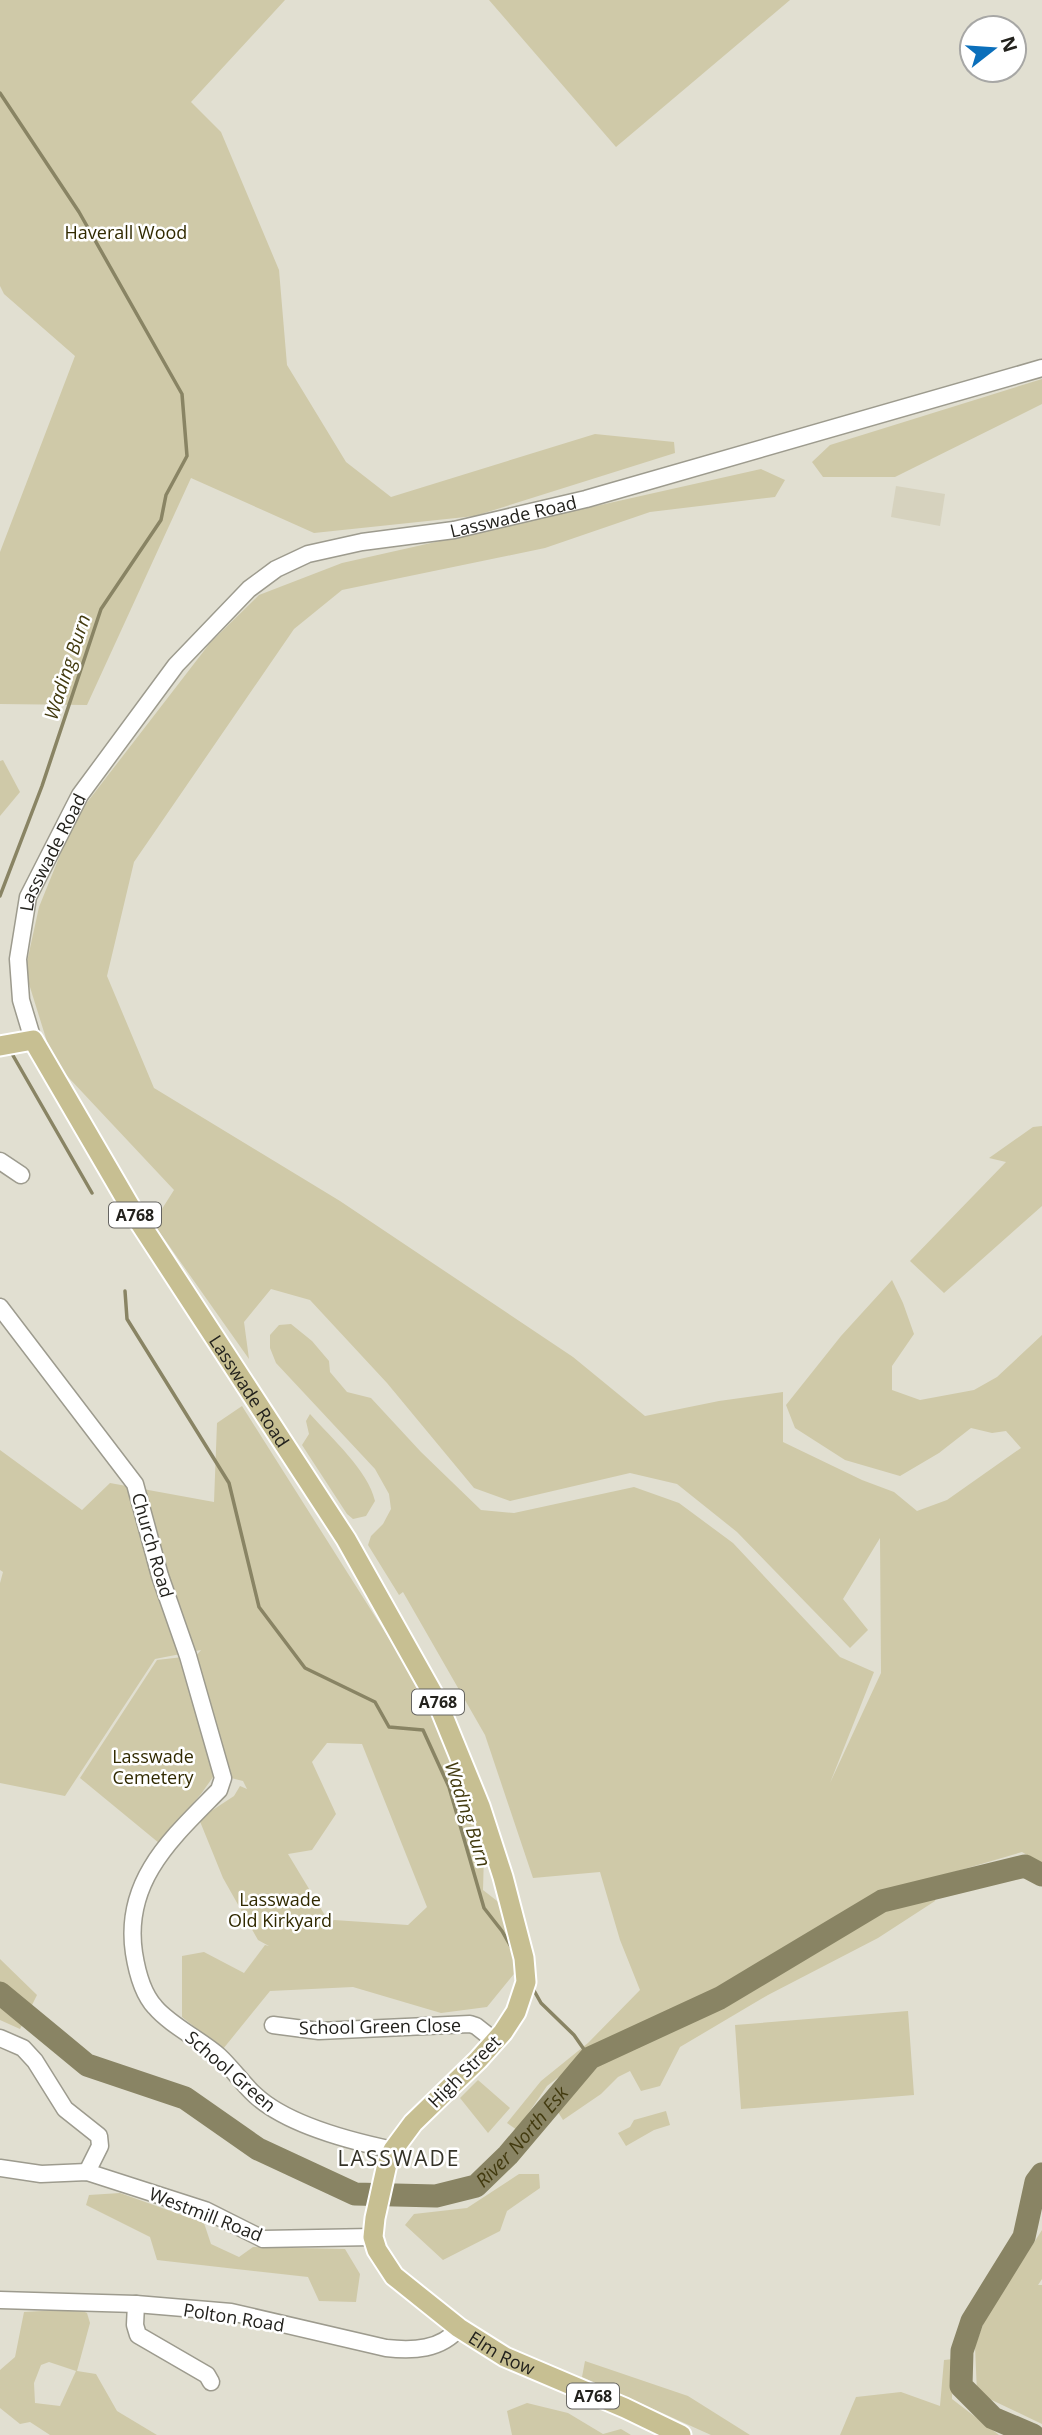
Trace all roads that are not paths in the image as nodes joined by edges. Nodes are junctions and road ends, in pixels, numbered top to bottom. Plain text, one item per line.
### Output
1 (1042, 368) edge
2 (16, 1043) edge
3 (0, 1161) edge
4 (21, 1175) dead end
5 (0, 1307) edge
6 (503, 1877) joint
7 (155, 2008) joint
8 (273, 2025) dead end
9 (0, 2038) edge
10 (490, 2038) junction
11 (390, 2157) junction
12 (0, 2168) edge
13 (88, 2172) junction
14 (374, 2227) junction
15 (0, 2300) edge
16 (136, 2304) junction
17 (459, 2328) junction
18 (211, 2382) dead end
19 (681, 2435) edge

1 - 2 street, Lasswade Road
2 - 6 main road, Lasswade Road / A768
3 - 4 street
5 - 7 street, Church Road
6 - 10 main road, High Street / A768
7 - 11 street, School Green
8 - 10 street, School Green Close
9 - 13 street
10 - 11 main road, High Street / A768
11 - 14 main road, High Street / A768
12 - 13 street, Westmill Road
13 - 14 street, Westmill Road
14 - 17 main road, Elm Row / A768
15 - 16 street, Polton Road
16 - 17 street, Polton Road
16 - 18 street
17 - 19 main road, Elm Row / A768

